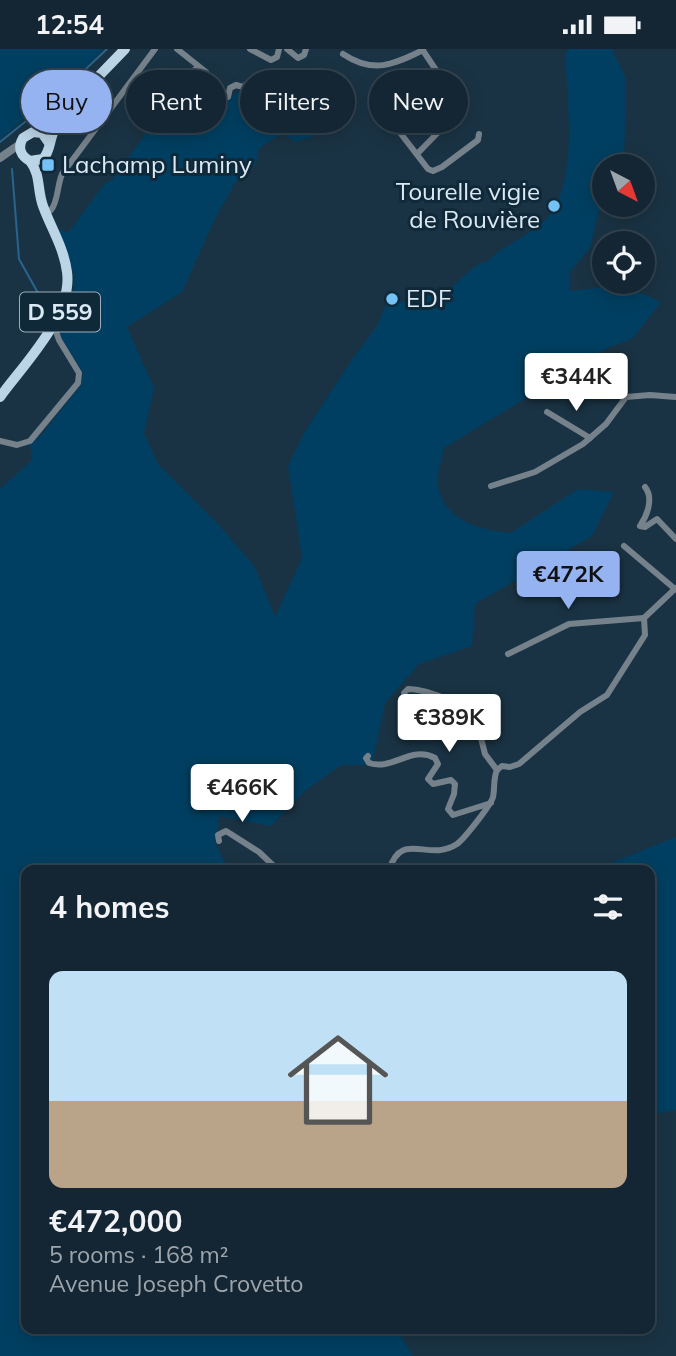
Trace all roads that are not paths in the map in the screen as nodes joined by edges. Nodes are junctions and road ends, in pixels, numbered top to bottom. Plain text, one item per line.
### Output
1 (125, 49) edge
2 (155, 49) edge
3 (177, 49) edge
4 (250, 49) edge
5 (279, 49) edge
6 (286, 49) edge
7 (306, 49) edge
8 (422, 49) edge
9 (342, 54) dead end
10 (198, 67) junction
11 (105, 70) edge
12 (194, 70) edge
13 (436, 70) edge
14 (240, 86) edge
15 (28, 133) edge
16 (42, 133) edge
17 (53, 133) edge
18 (400, 133) edge
19 (437, 133) edge
20 (479, 134) dead end
21 (49, 143) junction
22 (24, 153) junction
23 (417, 154) junction
24 (2, 157) edge
25 (43, 159) junction
26 (49, 212) junction
27 (54, 323) junction
28 (0, 397) edge
29 (676, 397) edge
30 (547, 412) dead end
31 (590, 438) junction
32 (0, 441) edge
33 (491, 485) dead end
34 (645, 487) dead end
35 (676, 539) edge
36 (624, 546) dead end
37 (675, 589) edge
38 (644, 618) junction
39 (508, 654) dead end
40 (412, 719) dead end
41 (368, 756) dead end
42 (497, 770) junction
43 (491, 803) junction
44 (219, 841) dead end
45 (272, 865) edge
46 (391, 865) edge

1 - 11 main road
2 - 26 street
3 - 10 street
4 - 5 street
6 - 7 street
8 - 9 street
8 - 13 street
10 - 12 street
10 - 14 street
15 - 22 main road
16 - 21 main road
17 - 21 main road
18 - 23 street
19 - 23 street
20 - 23 street
21 - 25 main road
22 - 24 street
22 - 25 main road
22 - 26 main road
25 - 26 main road
26 - 27 main road, D 559
27 - 28 main road, D 559
27 - 32 street
29 - 31 street
30 - 31 street
31 - 33 street
34 - 35 street
36 - 37 street
37 - 38 street
38 - 39 street
38 - 42 street
40 - 42 street
41 - 43 street
42 - 43 street
43 - 46 street
44 - 45 street

